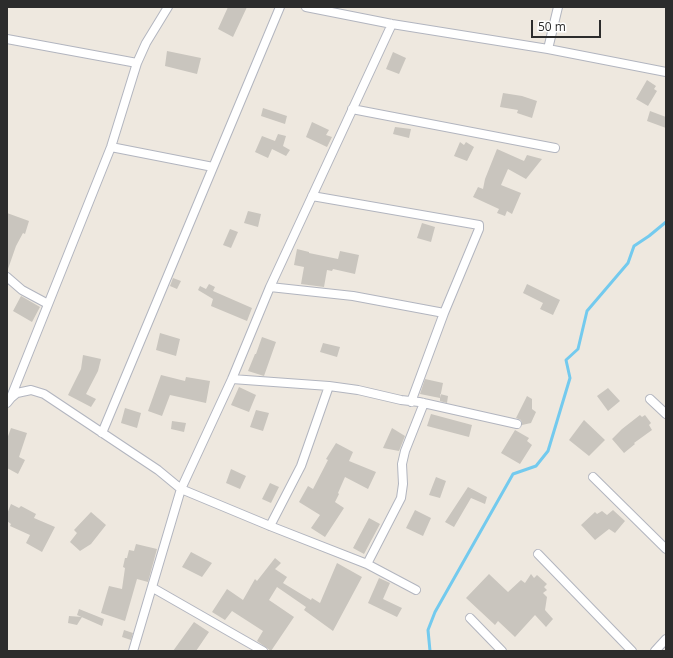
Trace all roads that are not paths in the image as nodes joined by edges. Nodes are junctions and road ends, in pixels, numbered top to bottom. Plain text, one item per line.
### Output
1 (168, 7) edge
2 (280, 7) edge
3 (306, 7) edge
4 (558, 7) edge
5 (392, 24) junction
6 (7, 39) edge
7 (548, 49) junction
8 (137, 63) junction
9 (666, 72) edge
10 (352, 109) junction
11 (111, 147) junction
12 (555, 148) dead end
13 (213, 167) junction
14 (312, 196) junction
15 (7, 277) edge
16 (270, 286) junction
17 (48, 304) junction
18 (444, 313) junction
19 (232, 379) junction
20 (329, 386) junction
21 (650, 399) dead end
22 (9, 400) edge
23 (411, 402) junction
24 (424, 403) junction
25 (666, 414) edge
26 (517, 424) dead end
27 (102, 433) junction
28 (593, 477) dead end
29 (181, 489) junction
30 (270, 526) junction
31 (666, 549) edge
32 (538, 554) dead end
33 (367, 564) junction
34 (153, 588) junction
35 (416, 590) dead end
36 (470, 618) dead end
37 (666, 639) edge
38 (133, 651) edge
39 (264, 651) edge
40 (502, 651) edge
41 (632, 651) edge
42 (654, 651) edge

1 - 8 street
2 - 13 street
3 - 5 street
4 - 7 street
5 - 7 street
5 - 10 street
6 - 8 street
7 - 9 street
8 - 11 street
10 - 12 street
10 - 14 street
11 - 13 street
11 - 17 street
13 - 27 street
14 - 16 street
14 - 18 street
15 - 17 street
16 - 18 street
16 - 19 street
17 - 22 street
18 - 23 street
19 - 20 street
19 - 29 street
20 - 23 street
20 - 30 street
21 - 25 street
22 - 27 street
23 - 24 street
24 - 26 street
24 - 33 street
27 - 29 street
28 - 31 street
29 - 30 street
29 - 34 street
30 - 33 street
32 - 41 street
33 - 35 street
34 - 38 street
34 - 39 street
36 - 40 street
37 - 42 street

